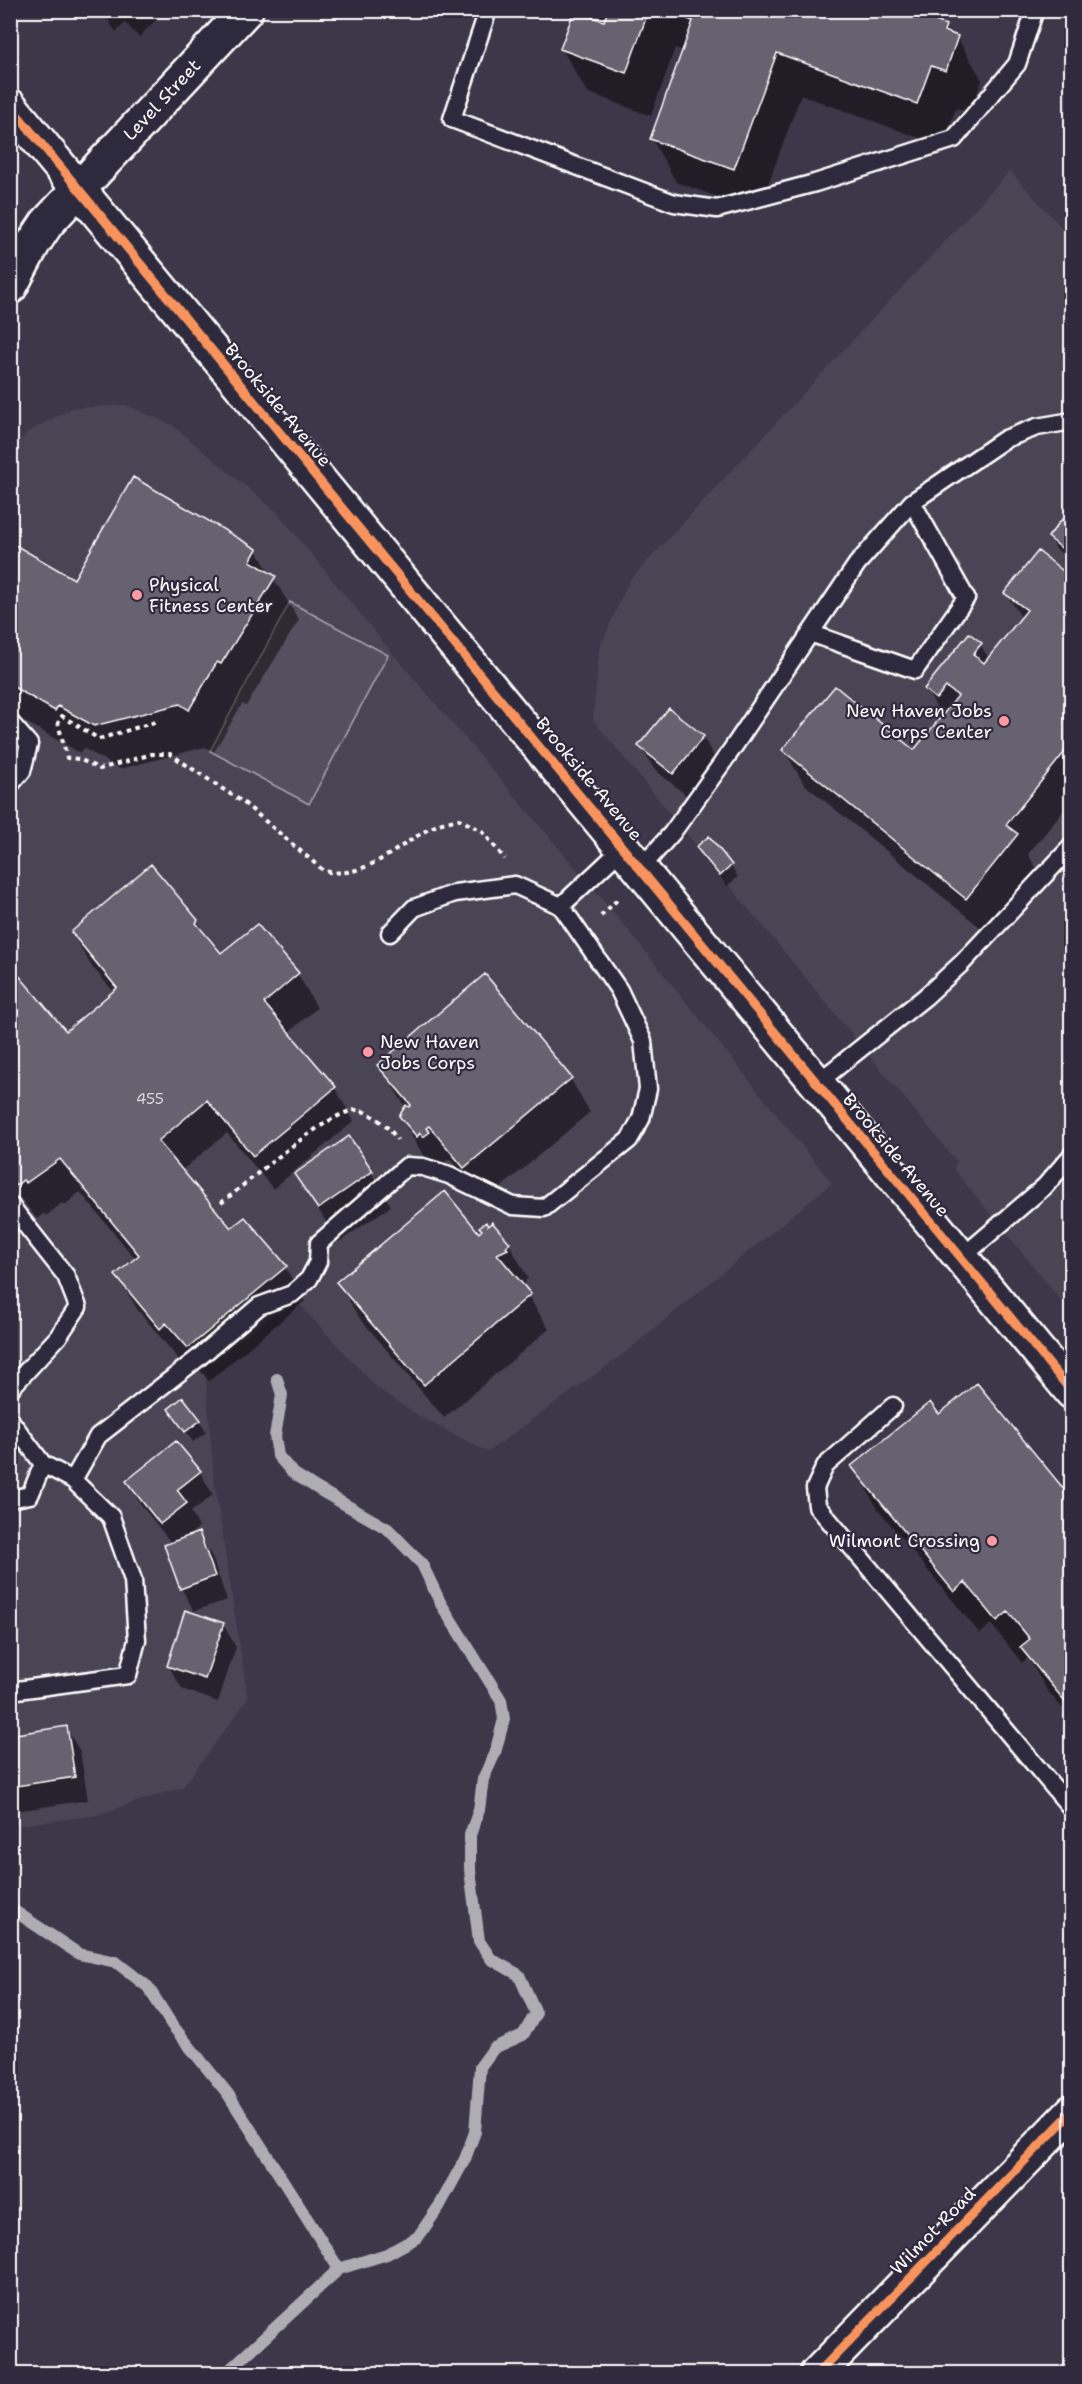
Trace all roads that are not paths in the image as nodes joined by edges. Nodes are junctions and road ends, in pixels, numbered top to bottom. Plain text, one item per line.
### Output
1 (246, 10) edge
2 (488, 10) edge
3 (1035, 10) edge
4 (10, 106) edge
5 (77, 189) junction
6 (10, 287) edge
7 (1071, 421) edge
8 (912, 502) junction
9 (810, 633) junction
10 (10, 722) edge
11 (10, 786) edge
12 (1071, 846) edge
13 (633, 858) junction
14 (561, 906) junction
15 (390, 933) dead end
16 (816, 1084) junction
17 (1071, 1155) edge
18 (10, 1205) edge
19 (961, 1258) junction
20 (10, 1389) edge
21 (1071, 1392) edge
22 (893, 1406) dead end
23 (10, 1420) edge
24 (43, 1464) junction
25 (73, 1480) junction
26 (10, 1499) edge
27 (10, 1691) edge
28 (1071, 1809) edge
29 (1071, 2112) edge
30 (817, 2373) edge

1 - 5 street, Level Street
2 - 3 lane
4 - 5 street, Brookside Avenue
5 - 6 street, Level Street
5 - 13 street, Brookside Avenue
7 - 8 lane
8 - 9 lane
8 - 9 lane
9 - 13 lane
10 - 11 lane
12 - 16 lane
13 - 14 lane
13 - 16 street, Brookside Avenue
14 - 15 lane
14 - 25 lane
16 - 19 street, Brookside Avenue
17 - 19 lane
18 - 20 lane
19 - 21 street, Brookside Avenue
22 - 28 lane
23 - 24 lane
24 - 25 lane
24 - 26 lane
25 - 27 lane
29 - 30 street, Wilmot Road

